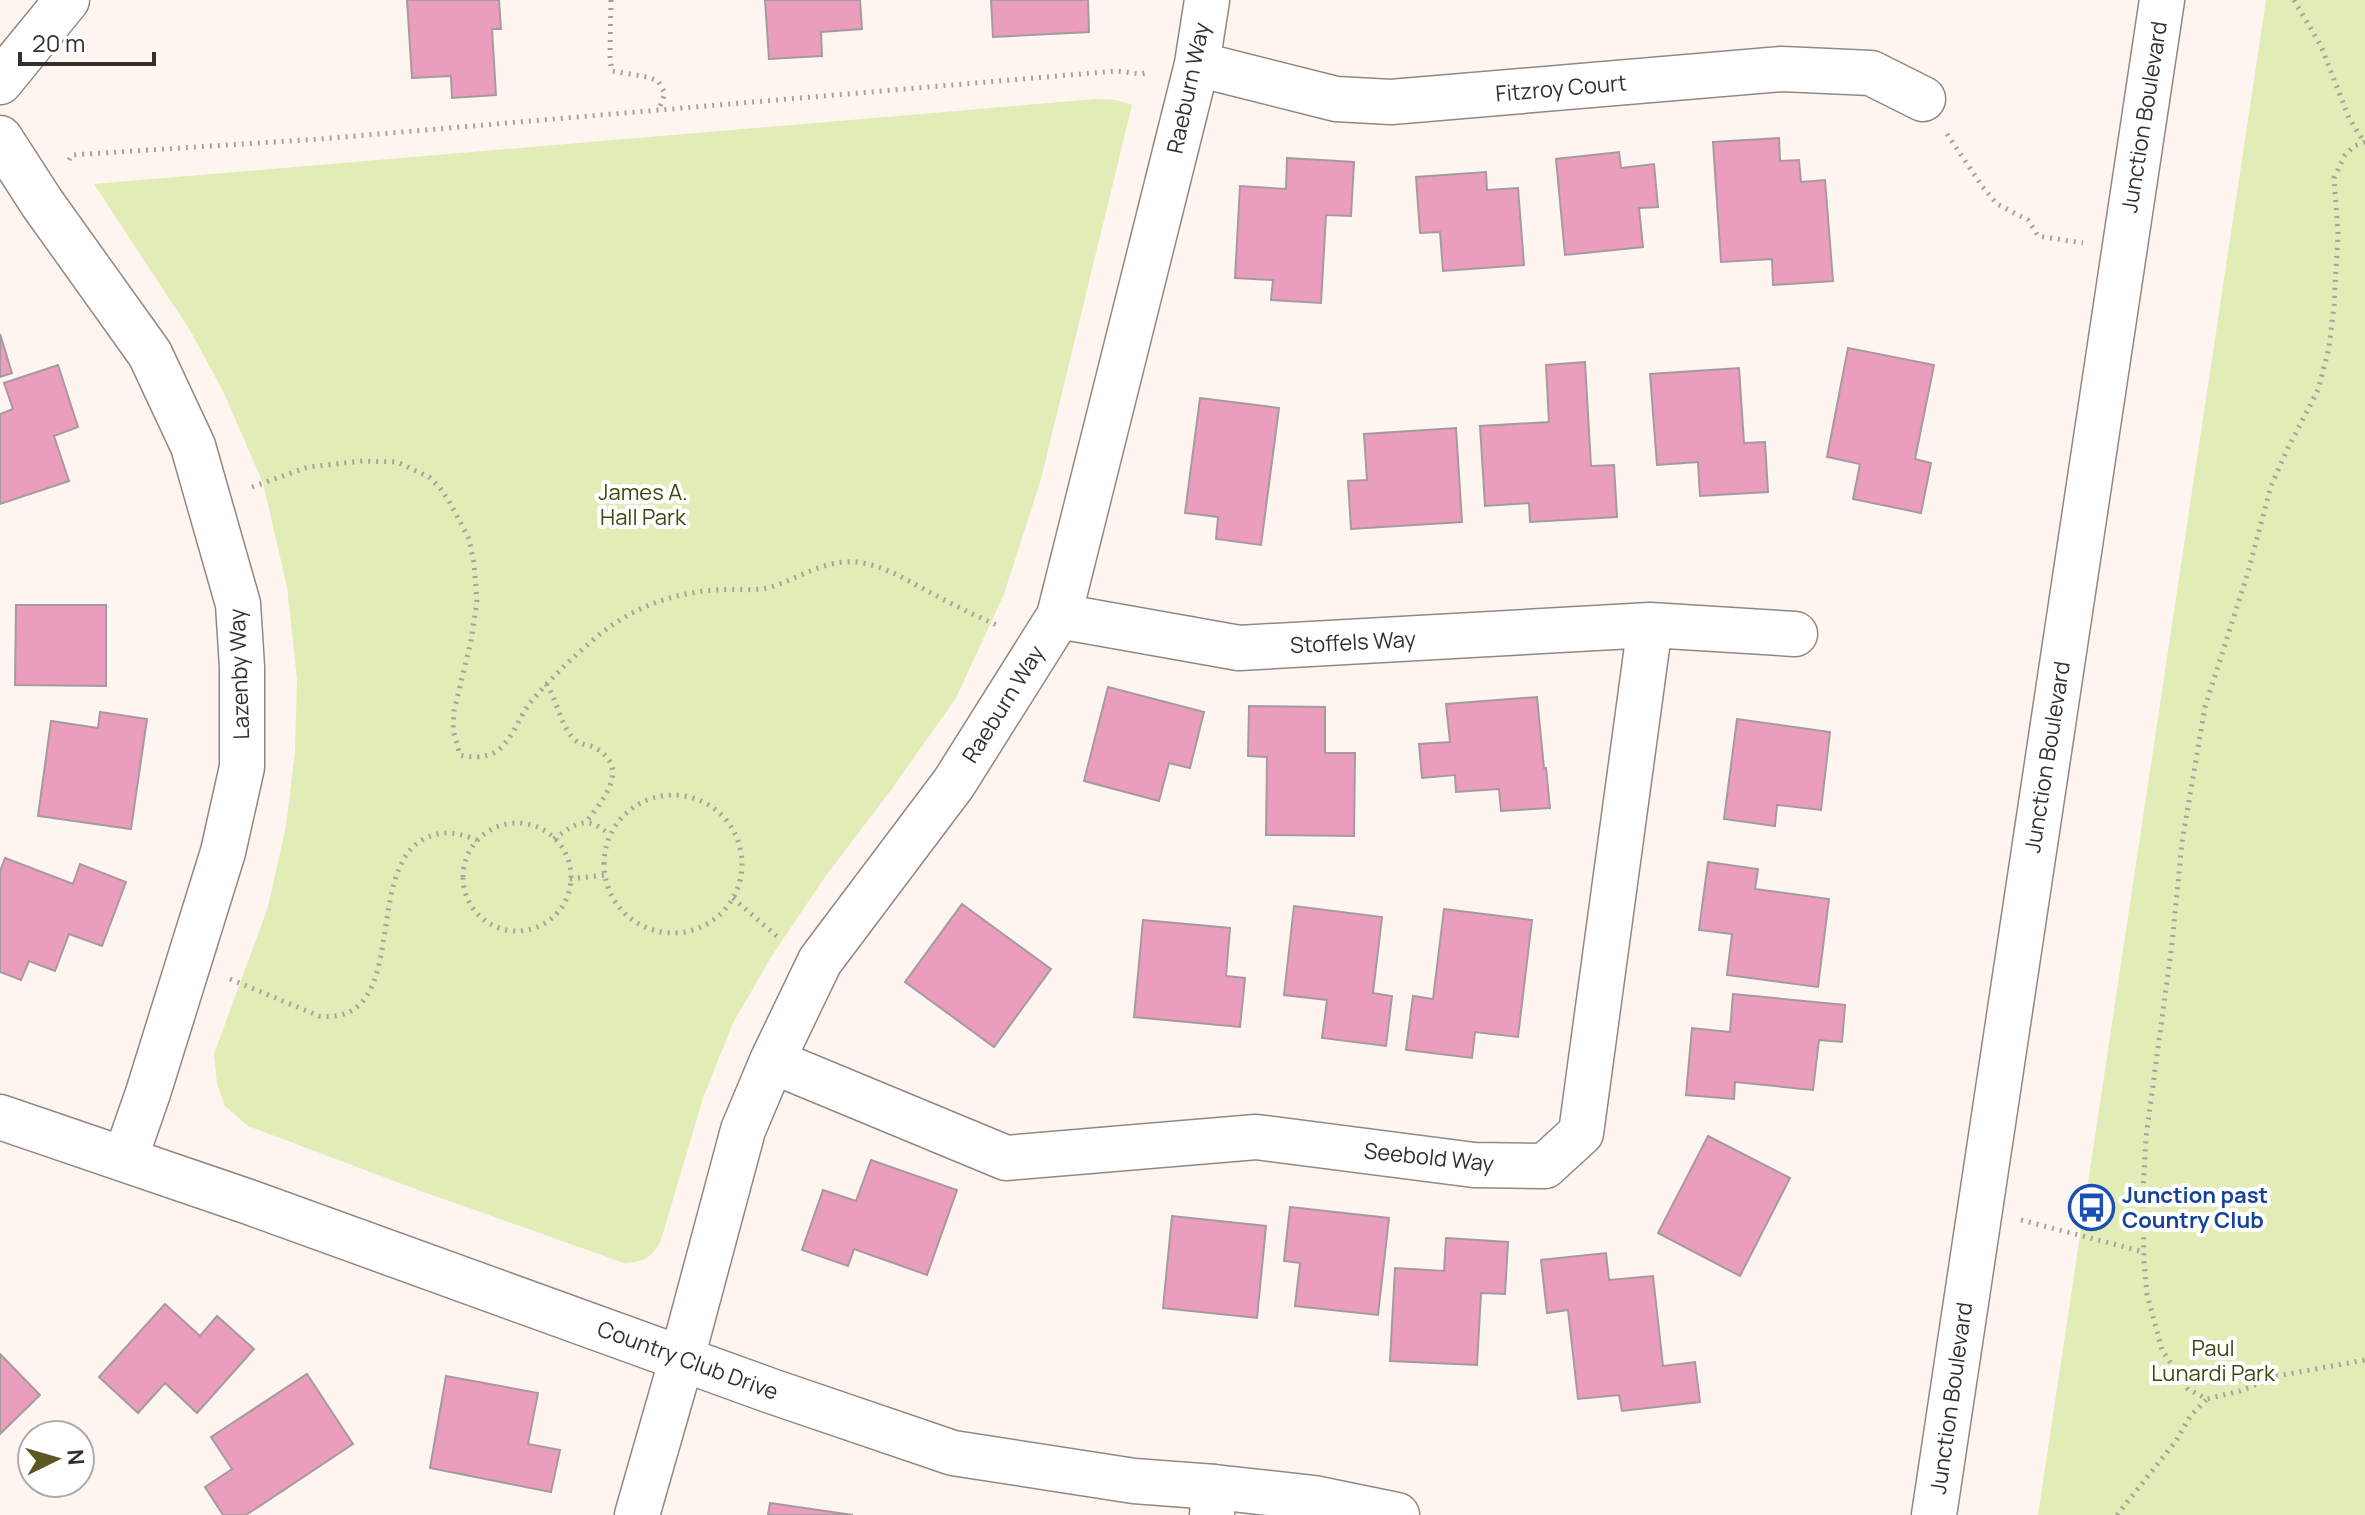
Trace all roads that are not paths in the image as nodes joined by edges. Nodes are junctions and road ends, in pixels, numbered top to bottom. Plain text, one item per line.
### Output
1 (67, 0) edge
2 (1207, 0) edge
3 (2162, 0) edge
4 (1197, 64) junction
5 (0, 82) edge
6 (1923, 99) road end
7 (0, 138) edge
8 (1650, 625) junction
9 (1049, 631) junction
10 (1795, 634) dead end
11 (772, 1061) junction
12 (0, 1117) edge
13 (125, 1159) junction
14 (682, 1358) junction
15 (1213, 1501) edge
16 (637, 1515) edge
17 (1397, 1515) edge
18 (1934, 1515) edge

1 - 5 street
2 - 4 street, Raeburn Way
3 - 18 street, Junction Boulevard
4 - 6 street, Fitzroy Court
4 - 9 street, Raeburn Way
7 - 13 street, Lazenby Way
8 - 9 street, Stoffels Way
8 - 10 street, Stoffels Way
8 - 11 street, Seebold Way
9 - 11 street, Raeburn Way
11 - 14 street, Raeburn Way
12 - 13 street, Country Club Drive
13 - 14 street, Country Club Drive
14 - 15 street, Country Club Drive
14 - 16 street, Raeburn Way
15 - 17 street, Country Club Drive

